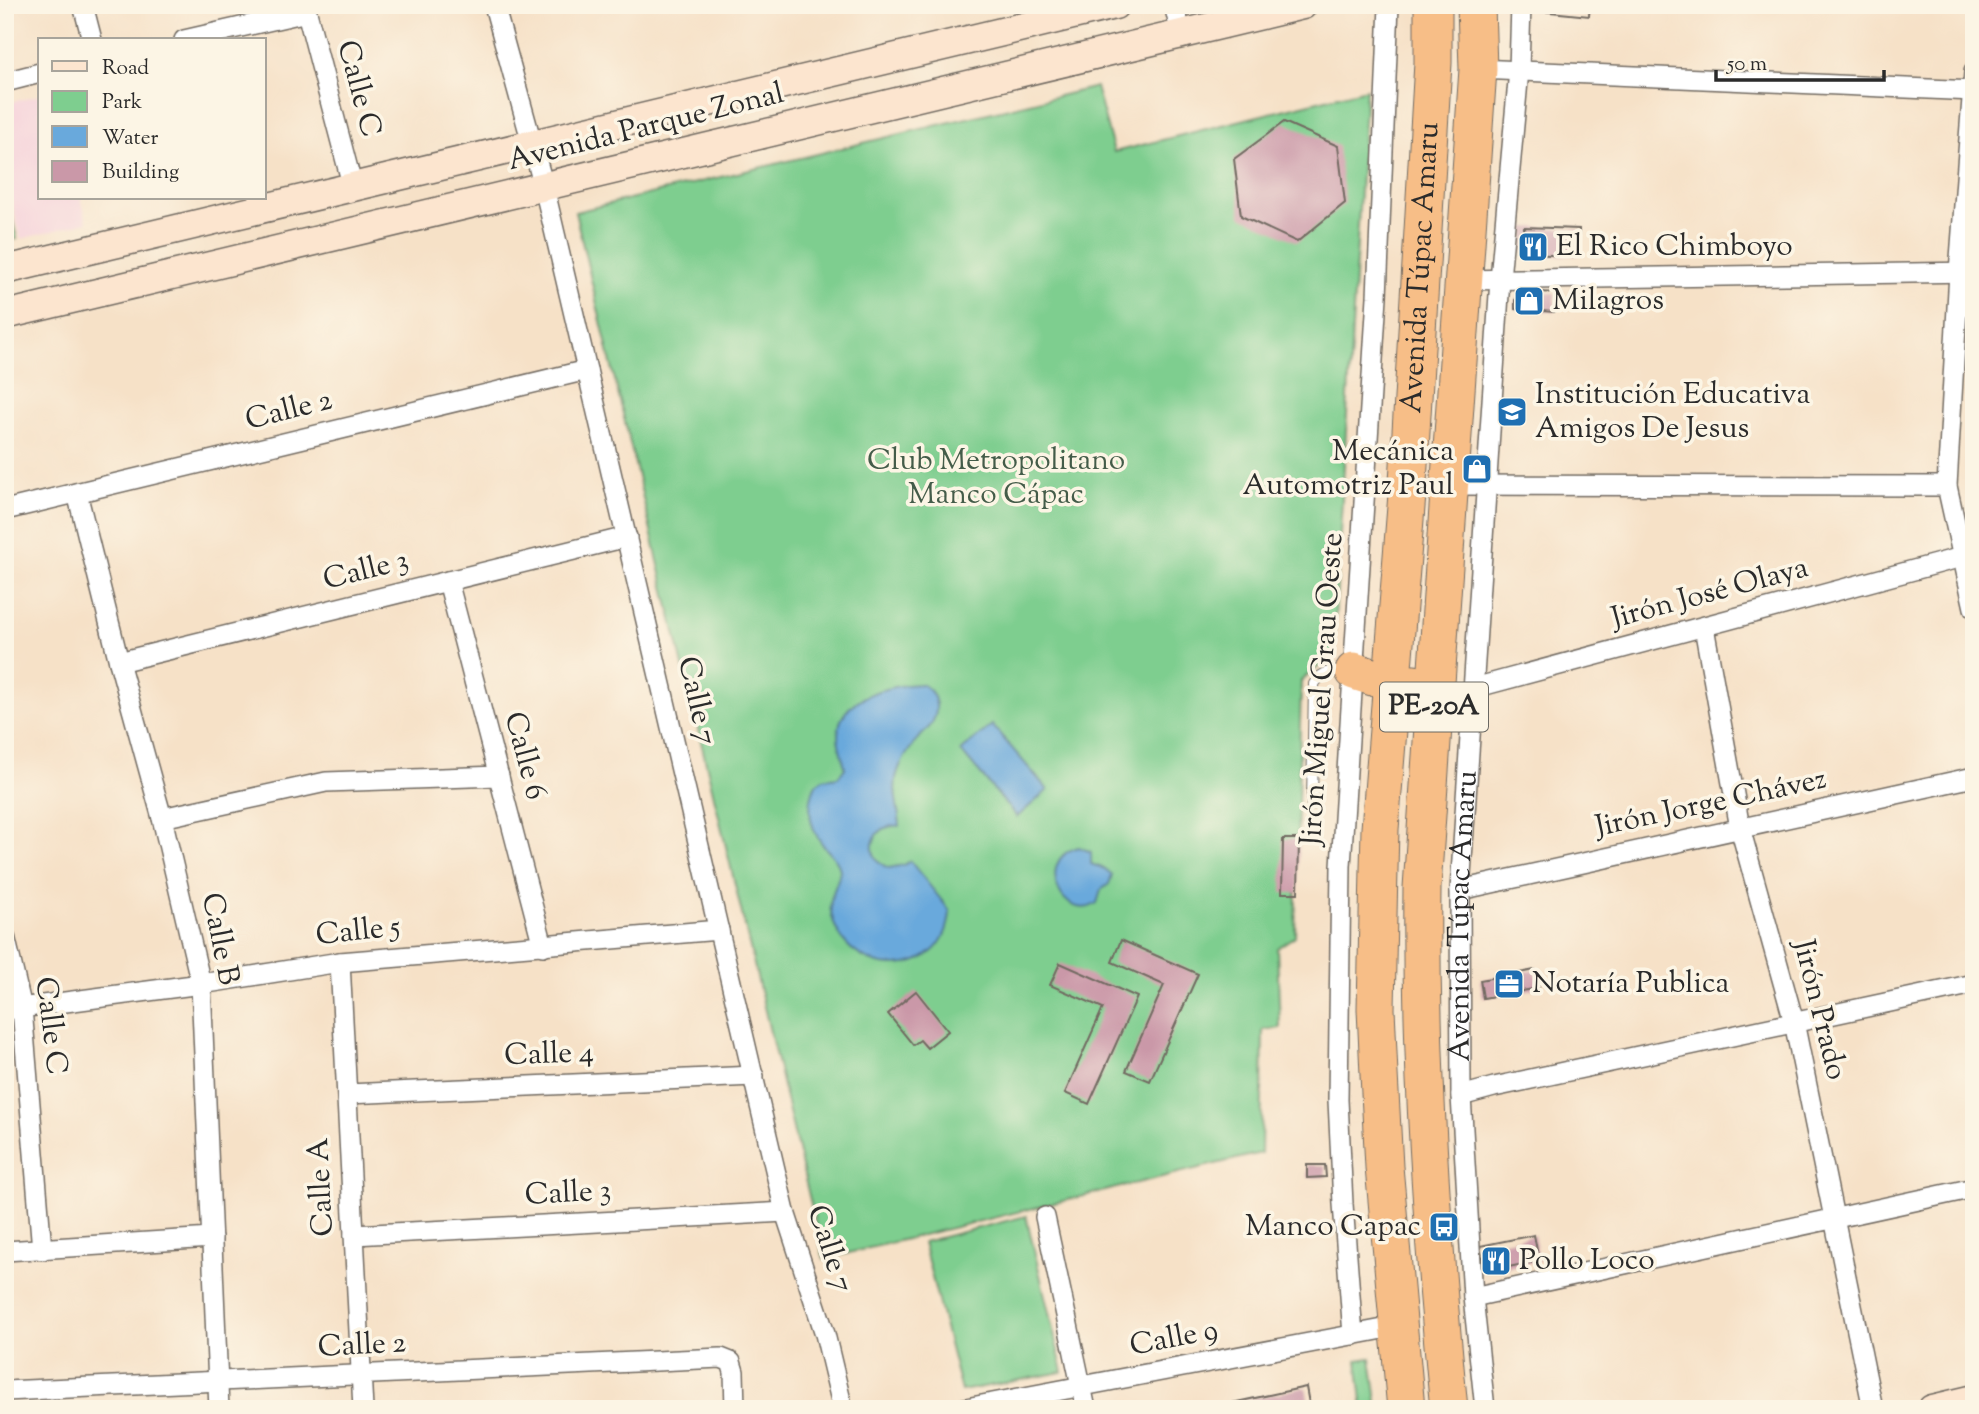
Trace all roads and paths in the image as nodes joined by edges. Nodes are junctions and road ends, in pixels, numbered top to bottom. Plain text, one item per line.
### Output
1 (83, 5) edge
2 (494, 5) edge
3 (1115, 5) edge
4 (1174, 5) edge
5 (1303, 5) edge
6 (1389, 5) edge
7 (1433, 5) edge
8 (1476, 5) edge
9 (1521, 5) edge
10 (306, 9) edge
11 (1181, 34) junction
12 (91, 38) edge
13 (192, 38) edge
14 (1478, 69) junction
15 (1520, 71) junction
16 (38, 74) edge
17 (5, 82) edge
18 (1973, 85) edge
19 (532, 145) junction
20 (353, 187) junction
21 (544, 187) junction
22 (5, 270) edge
23 (1966, 272) edge
24 (1462, 279) junction
25 (1500, 279) junction
26 (5, 315) edge
27 (587, 370) junction
28 (1486, 484) junction
29 (1449, 485) junction
30 (1947, 486) junction
31 (76, 493) junction
32 (5, 510) edge
33 (627, 537) junction
34 (1962, 557) junction
35 (448, 581) junction
36 (1974, 608) edge
37 (1704, 627) junction
38 (119, 662) junction
39 (1354, 671) junction
40 (1391, 683) junction
41 (1436, 685) junction
42 (1474, 688) junction
43 (499, 776) junction
44 (1974, 777) edge
45 (1312, 804) dead end
46 (162, 818) junction
47 (1741, 828) junction
48 (1460, 890) junction
49 (719, 930) junction
50 (5, 936) edge
51 (543, 946) junction
52 (340, 962) junction
53 (201, 984) junction
54 (1974, 984) edge
55 (13, 1009) edge
56 (1794, 1022) junction
57 (754, 1076) junction
58 (347, 1094) junction
59 (1461, 1096) junction
60 (1974, 1188) edge
61 (785, 1212) junction
62 (1045, 1217) dead end
63 (1834, 1219) junction
64 (354, 1235) junction
65 (212, 1238) junction
66 (42, 1250) junction
67 (5, 1251) edge
68 (1473, 1297) junction
69 (1399, 1326) junction
70 (1353, 1335) junction
71 (361, 1376) junction
72 (218, 1382) junction
73 (1081, 1387) junction
74 (5, 1391) edge
75 (50, 1399) edge
76 (1974, 1399) edge
77 (219, 1409) edge
78 (363, 1409) edge
79 (735, 1409) edge
80 (843, 1409) edge
81 (961, 1409) edge
82 (1086, 1409) edge
83 (1406, 1409) edge
84 (1449, 1409) edge
85 (1485, 1409) edge
86 (1873, 1409) edge
87 (1932, 1409) edge

1 - 12 street
2 - 19 street, Calle 7
3 - 19 main road, Avenida Parque Zonal
4 - 11 street
5 - 11 main road, Avenida Parque Zonal
6 - 39 street, Jirón Miguel Grau Oeste
7 - 40 highway, Avenida Túpac Amaru / PE-20A
8 - 14 highway, Avenida Túpac Amaru / PE-20A
9 - 15 street, Avenida Túpac Amaru
10 - 13 street
10 - 20 street, Calle C
11 - 21 main road, Avenida Parque Zonal
14 - 15 street
14 - 24 highway, Avenida Túpac Amaru / PE-20A
15 - 18 street
15 - 25 street, Avenida Túpac Amaru
16 - 17 street
18 - 23 street
19 - 20 main road, Avenida Parque Zonal
19 - 21 street, Calle 7
20 - 22 main road, Avenida Parque Zonal
21 - 26 main road, Avenida Parque Zonal
21 - 27 street, Calle 7
23 - 25 street
23 - 30 street
24 - 25 street
24 - 29 highway, Avenida Túpac Amaru / PE-20A
25 - 28 street, Avenida Túpac Amaru
27 - 31 street, Calle 2
27 - 33 street, Calle 7
28 - 29 street
28 - 30 street
28 - 42 street, Avenida Túpac Amaru
29 - 41 highway, Avenida Túpac Amaru / PE-20A
30 - 34 street
31 - 32 street, Calle 2
31 - 38 street, Calle B
33 - 35 street, Calle 3
33 - 49 street, Calle 7
34 - 36 street
34 - 37 street, Jirón José Olaya
35 - 38 street, Calle 3
35 - 43 street, Calle 6
37 - 42 street, Jirón José Olaya
37 - 47 street, Jirón Prado
38 - 46 street, Calle B
39 - 40 highway
39 - 45 lane
39 - 70 street, Jirón Miguel Grau Oeste
40 - 41 highway
40 - 69 highway, Avenida Túpac Amaru / PE-20A
41 - 84 highway, Avenida Túpac Amaru / PE-20A
42 - 48 street, Avenida Túpac Amaru
43 - 46 street
43 - 51 street, Calle 6
44 - 47 street, Jirón Jorge Chávez
46 - 53 street, Calle B
47 - 48 street, Jirón Jorge Chávez
47 - 56 street, Jirón Prado
48 - 59 street, Avenida Túpac Amaru
49 - 51 street, Calle 5
49 - 57 street, Calle 7
50 - 55 street, Calle C
51 - 52 street, Calle 5
52 - 53 street, Calle 5
52 - 58 street, Calle A
53 - 55 street, Calle 5
53 - 65 street, Calle B
54 - 56 street
55 - 66 street, Calle C
56 - 59 street
56 - 63 street, Jirón Prado
57 - 58 street, Calle 4
57 - 61 street, Calle 7
58 - 64 street, Calle A
59 - 68 street, Avenida Túpac Amaru
60 - 63 street
61 - 64 street, Calle 3
61 - 80 street, Calle 7
62 - 73 street
63 - 68 street
63 - 86 street, Jirón Prado
64 - 71 street, Calle A
65 - 66 street
65 - 72 street, Calle B
66 - 67 street
68 - 85 street, Avenida Túpac Amaru
69 - 70 street, Calle 9
69 - 83 highway, Avenida Túpac Amaru / PE-20A
70 - 73 street, Calle 9
71 - 72 street, Calle 2
71 - 78 street, Calle A
71 - 79 street, Calle 2
72 - 75 street, Calle 2
72 - 77 street, Calle B
73 - 81 street, Calle 9
73 - 82 street
74 - 75 street, Calle 2
76 - 87 main road

